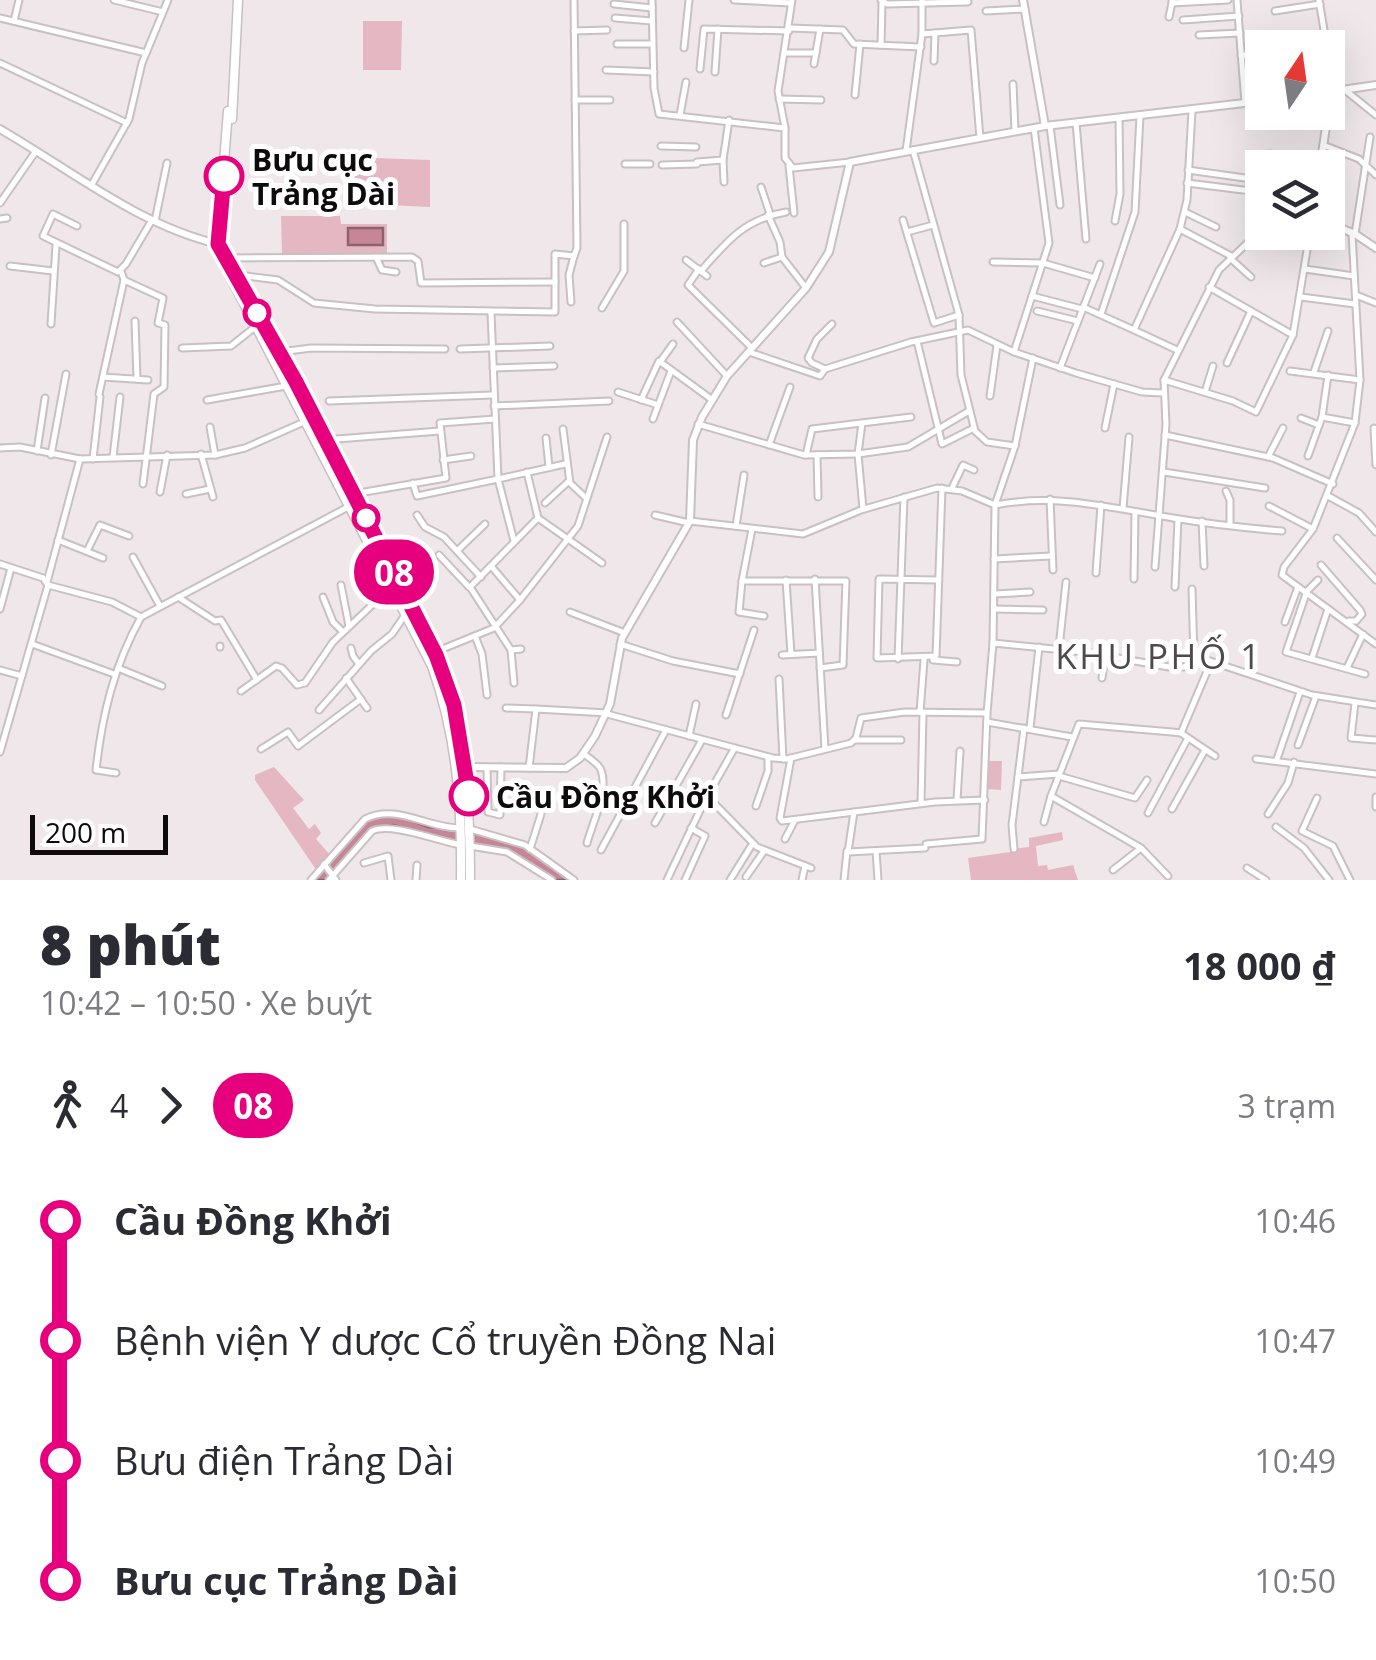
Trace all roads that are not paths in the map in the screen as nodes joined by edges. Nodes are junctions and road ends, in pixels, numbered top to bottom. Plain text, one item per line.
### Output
1 (18, 0) edge
2 (114, 0) edge
3 (168, 0) edge
4 (236, 0) edge
5 (574, 0) edge
6 (652, 0) edge
7 (688, 0) edge
8 (734, 0) edge
9 (1024, 0) edge
10 (1228, 0) edge
11 (1237, 0) edge
12 (792, 2) edge
13 (882, 2) edge
14 (922, 2) edge
15 (968, 2) edge
16 (1172, 2) edge
17 (1319, 2) edge
18 (614, 4) dead end
19 (652, 8) junction
20 (1025, 10) junction
21 (986, 11) dead end
22 (163, 12) junction
23 (1275, 12) dead end
24 (1238, 16) junction
25 (1170, 17) dead end
26 (0, 18) edge
27 (616, 18) dead end
28 (1183, 20) dead end
29 (14, 21) junction
30 (652, 21) junction
31 (820, 29) junction
32 (574, 30) junction
33 (607, 30) dead end
34 (718, 30) junction
35 (789, 30) junction
36 (1324, 30) edge
37 (935, 33) junction
38 (1240, 33) junction
39 (922, 34) junction
40 (1200, 35) dead end
41 (617, 44) dead end
42 (652, 44) junction
43 (860, 44) junction
44 (881, 45) junction
45 (921, 47) junction
46 (684, 48) dead end
47 (146, 53) junction
48 (785, 53) junction
49 (816, 53) junction
50 (1245, 55) edge
51 (1241, 56) junction
52 (934, 61) dead end
53 (0, 63) edge
54 (814, 64) dead end
55 (700, 69) dead end
56 (606, 70) dead end
57 (654, 72) junction
58 (715, 72) dead end
59 (686, 82) dead end
60 (1012, 84) dead end
61 (1376, 85) edge
62 (1345, 90) joint
63 (855, 95) dead end
64 (779, 99) junction
65 (575, 100) junction
66 (610, 100) dead end
67 (821, 100) dead end
68 (1244, 104) joint
69 (1192, 111) junction
70 (680, 115) junction
71 (1376, 115) edge
72 (1140, 116) junction
73 (1120, 118) junction
74 (729, 120) junction
75 (127, 123) junction
76 (1076, 123) junction
77 (1047, 126) junction
78 (785, 128) junction
79 (1034, 128) junction
80 (0, 129) edge
81 (1325, 130) edge
82 (1015, 132) junction
83 (228, 133) junction
84 (1370, 137) dead end
85 (980, 138) junction
86 (1323, 145) junction
87 (661, 146) dead end
88 (696, 146) dead end
89 (909, 150) junction
90 (1322, 150) edge
91 (36, 151) junction
92 (723, 160) junction
93 (850, 162) junction
94 (167, 163) dead end
95 (1365, 163) junction
96 (626, 164) dead end
97 (650, 164) dead end
98 (662, 165) dead end
99 (789, 166) junction
100 (1188, 170) junction
101 (1376, 174) edge
102 (1245, 178) edge
103 (724, 182) dead end
104 (1187, 183) junction
105 (91, 186) junction
106 (761, 187) dead end
107 (1245, 190) edge
108 (0, 202) edge
109 (1060, 205) dead end
110 (786, 212) dead end
111 (1185, 212) junction
112 (794, 213) dead end
113 (769, 215) junction
114 (154, 220) junction
115 (903, 220) dead end
116 (1116, 220) dead end
117 (624, 224) dead end
118 (934, 224) junction
119 (77, 226) dead end
120 (1216, 227) dead end
121 (1180, 229) junction
122 (1345, 230) edge
123 (906, 232) junction
124 (186, 234) junction
125 (1354, 234) junction
126 (206, 237) dead end
127 (1086, 239) dead end
128 (1245, 243) edge
129 (56, 245) junction
130 (1376, 248) edge
131 (1308, 250) edge
132 (223, 254) junction
133 (574, 256) junction
134 (376, 257) junction
135 (1231, 257) junction
136 (782, 258) junction
137 (686, 260) dead end
138 (993, 262) dead end
139 (764, 263) dead end
140 (1043, 263) junction
141 (1100, 264) dead end
142 (10, 266) dead end
143 (53, 270) junction
144 (1305, 270) junction
145 (121, 271) junction
146 (396, 272) dead end
147 (702, 272) junction
148 (238, 275) junction
149 (1354, 276) junction
150 (1252, 277) dead end
151 (1095, 278) junction
152 (124, 280) junction
153 (555, 282) junction
154 (1210, 287) junction
155 (806, 288) junction
156 (1355, 294) junction
157 (1032, 296) junction
158 (1301, 297) junction
159 (571, 302) dead end
160 (1376, 303) edge
161 (1355, 304) junction
162 (602, 308) dead end
163 (1083, 308) junction
164 (1038, 310) dead end
165 (1250, 311) junction
166 (492, 312) junction
167 (1100, 314) junction
168 (959, 315) junction
169 (1078, 321) junction
170 (135, 322) dead end
171 (676, 322) dead end
172 (51, 324) dead end
173 (832, 324) dead end
174 (255, 327) junction
175 (1134, 330) junction
176 (962, 331) junction
177 (1328, 331) dead end
178 (1293, 335) junction
179 (270, 338) junction
180 (917, 341) junction
181 (673, 344) dead end
182 (997, 344) junction
183 (550, 346) dead end
184 (182, 348) dead end
185 (494, 348) junction
186 (445, 349) dead end
187 (460, 349) dead end
188 (750, 350) junction
189 (1178, 350) junction
190 (280, 352) junction
191 (1014, 352) junction
192 (1033, 358) junction
193 (660, 362) junction
194 (1227, 362) dead end
195 (554, 366) dead end
196 (1214, 366) dead end
197 (494, 368) junction
198 (1060, 368) junction
199 (825, 369) junction
200 (1290, 370) dead end
201 (671, 371) junction
202 (1314, 372) junction
203 (66, 374) dead end
204 (1328, 375) junction
205 (727, 376) junction
206 (104, 377) junction
207 (137, 379) junction
208 (148, 380) dead end
209 (1164, 380) junction
210 (1360, 380) junction
211 (1114, 384) junction
212 (286, 386) junction
213 (790, 387) dead end
214 (618, 392) dead end
215 (1204, 392) junction
216 (493, 394) junction
217 (1162, 394) junction
218 (120, 396) dead end
219 (990, 396) dead end
220 (45, 398) dead end
221 (711, 399) junction
222 (208, 400) dead end
223 (642, 400) junction
224 (329, 401) dead end
225 (609, 401) dead end
226 (658, 405) junction
227 (494, 406) junction
228 (969, 411) junction
229 (911, 417) dead end
230 (1322, 417) junction
231 (653, 418) dead end
232 (1301, 418) dead end
233 (308, 419) junction
234 (495, 419) junction
235 (862, 423) junction
236 (1356, 423) junction
237 (698, 424) junction
238 (1319, 425) junction
239 (210, 427) dead end
240 (563, 428) dead end
241 (974, 428) junction
242 (1105, 428) dead end
243 (1283, 428) dead end
244 (1374, 428) edge
245 (937, 429) junction
246 (440, 431) junction
247 (1165, 436) junction
248 (607, 437) dead end
249 (1129, 437) dead end
250 (546, 438) dead end
251 (324, 440) junction
252 (769, 445) junction
253 (1014, 446) junction
254 (0, 448) edge
255 (37, 451) junction
256 (201, 454) junction
257 (215, 454) junction
258 (858, 454) junction
259 (52, 455) junction
260 (167, 455) junction
261 (817, 455) junction
262 (148, 456) junction
263 (471, 456) dead end
264 (806, 456) junction
265 (1308, 456) dead end
266 (1268, 457) junction
267 (93, 458) junction
268 (114, 458) junction
269 (80, 459) junction
270 (444, 460) junction
271 (565, 464) junction
272 (1376, 465) edge
273 (548, 468) junction
274 (974, 470) dead end
275 (527, 472) junction
276 (1162, 472) junction
277 (744, 474) dead end
278 (498, 479) junction
279 (569, 481) junction
280 (142, 484) dead end
281 (413, 484) junction
282 (1333, 484) junction
283 (210, 488) junction
284 (942, 488) junction
285 (952, 488) junction
286 (1264, 488) dead end
287 (1226, 491) dead end
288 (160, 492) dead end
289 (186, 494) dead end
290 (1328, 496) junction
291 (214, 497) dead end
292 (904, 497) junction
293 (818, 498) dead end
294 (587, 499) junction
295 (1050, 499) junction
296 (354, 501) junction
297 (545, 504) dead end
298 (995, 505) junction
299 (1100, 505) junction
300 (1270, 506) dead end
301 (1123, 509) junction
302 (863, 510) junction
303 (1135, 511) junction
304 (417, 515) dead end
305 (655, 515) dead end
306 (1158, 515) junction
307 (538, 518) junction
308 (1178, 518) junction
309 (1202, 521) junction
310 (689, 522) junction
311 (485, 524) dead end
312 (1230, 525) junction
313 (736, 526) junction
314 (752, 528) junction
315 (1313, 529) junction
316 (1282, 532) dead end
317 (1376, 532) edge
318 (129, 536) dead end
319 (1337, 538) dead end
320 (58, 540) junction
321 (514, 541) junction
322 (567, 541) junction
323 (457, 551) junction
324 (88, 552) junction
325 (438, 555) dead end
326 (1053, 556) junction
327 (133, 557) dead end
328 (103, 558) dead end
329 (994, 559) junction
330 (602, 562) dead end
331 (0, 564) edge
332 (1321, 565) dead end
333 (491, 566) junction
334 (1204, 566) dead end
335 (1155, 567) dead end
336 (11, 568) junction
337 (1054, 570) dead end
338 (1096, 573) dead end
339 (480, 576) junction
340 (815, 579) junction
341 (901, 579) junction
342 (1134, 579) dead end
343 (786, 580) junction
344 (940, 580) junction
345 (1318, 580) dead end
346 (1376, 580) edge
347 (742, 581) junction
348 (1066, 582) dead end
349 (48, 583) junction
350 (340, 585) dead end
351 (392, 586) junction
352 (1298, 586) junction
353 (1174, 587) dead end
354 (1192, 589) dead end
355 (471, 590) junction
356 (2, 592) edge
357 (1030, 592) dead end
358 (1307, 592) junction
359 (994, 594) junction
360 (178, 597) junction
361 (323, 597) dead end
362 (520, 600) junction
363 (160, 606) junction
364 (0, 609) edge
365 (994, 609) junction
366 (1328, 609) junction
367 (1043, 610) dead end
368 (570, 612) dead end
369 (406, 613) junction
370 (764, 616) dead end
371 (141, 617) junction
372 (1284, 622) dead end
373 (1346, 622) junction
374 (349, 626) junction
375 (494, 628) junction
376 (754, 630) dead end
377 (342, 632) junction
378 (624, 632) junction
379 (1363, 634) junction
380 (476, 636) junction
381 (993, 642) junction
382 (31, 644) junction
383 (620, 644) junction
384 (1376, 644) edge
385 (1040, 647) junction
386 (351, 648) dead end
387 (521, 649) dead end
388 (1058, 649) junction
389 (511, 650) junction
390 (435, 652) junction
391 (819, 653) junction
392 (791, 654) junction
393 (782, 655) dead end
394 (1105, 656) junction
395 (1194, 658) junction
396 (1312, 658) junction
397 (898, 659) junction
398 (927, 659) junction
399 (1211, 661) junction
400 (958, 662) dead end
401 (359, 664) junction
402 (820, 668) junction
403 (1347, 668) junction
404 (0, 670) edge
405 (116, 671) junction
406 (740, 674) junction
407 (1365, 674) dead end
408 (22, 676) junction
409 (346, 678) junction
410 (1102, 678) dead end
411 (780, 679) dead end
412 (257, 680) junction
413 (514, 683) dead end
414 (162, 686) dead end
415 (241, 691) dead end
416 (1300, 692) junction
417 (487, 695) dead end
418 (1316, 696) junction
419 (361, 699) junction
420 (1355, 703) junction
421 (696, 704) dead end
422 (1376, 706) edge
423 (367, 708) dead end
424 (506, 708) dead end
425 (536, 709) junction
426 (318, 710) dead end
427 (922, 712) junction
428 (608, 713) junction
429 (987, 713) junction
430 (726, 715) dead end
431 (987, 722) junction
432 (1027, 729) junction
433 (666, 730) junction
434 (1181, 733) junction
435 (689, 736) junction
436 (1072, 737) junction
437 (1188, 738) junction
438 (702, 740) junction
439 (854, 740) junction
440 (901, 740) dead end
441 (1376, 740) edge
442 (1298, 744) dead end
443 (734, 748) junction
444 (261, 749) dead end
445 (825, 750) junction
446 (1205, 750) junction
447 (0, 752) edge
448 (960, 752) dead end
449 (584, 754) junction
450 (1215, 756) dead end
451 (768, 757) junction
452 (787, 758) junction
453 (1256, 759) dead end
454 (1277, 760) junction
455 (1294, 762) junction
456 (462, 767) junction
457 (487, 767) junction
458 (500, 767) junction
459 (529, 768) junction
460 (116, 772) dead end
461 (1376, 774) edge
462 (1059, 775) junction
463 (1018, 777) junction
464 (1146, 780) dead end
465 (707, 796) junction
466 (1051, 796) junction
467 (1376, 797) edge
468 (1317, 798) dead end
469 (957, 800) junction
470 (985, 800) junction
471 (921, 803) junction
472 (756, 806) dead end
473 (1376, 807) edge
474 (1172, 809) dead end
475 (854, 812) junction
476 (1148, 813) dead end
477 (541, 814) dead end
478 (1268, 814) dead end
479 (795, 820) junction
480 (1044, 822) dead end
481 (656, 823) dead end
482 (1276, 827) dead end
483 (691, 828) junction
484 (466, 829) junction
485 (785, 839) dead end
486 (586, 843) dead end
487 (753, 843) junction
488 (466, 846) junction
489 (1141, 848) junction
490 (530, 849) junction
491 (1014, 849) dead end
492 (602, 850) dead end
493 (848, 851) junction
494 (764, 852) junction
495 (876, 852) junction
496 (680, 854) junction
497 (693, 862) junction
498 (364, 863) dead end
499 (324, 864) junction
500 (417, 865) dead end
501 (1248, 868) dead end
502 (1113, 870) dead end
503 (1168, 876) dead end
504 (746, 877) dead end
505 (333, 878) edge
506 (311, 880) edge
507 (391, 880) edge
508 (416, 880) edge
509 (461, 880) edge
510 (470, 880) edge
511 (552, 880) edge
512 (574, 880) edge
513 (667, 880) edge
514 (685, 880) edge
515 (730, 880) edge
516 (802, 880) edge
517 (844, 880) edge
518 (878, 880) edge
519 (1266, 880) edge
520 (1329, 880) edge
521 (1350, 880) edge

1 - 29 street
2 - 22 street
3 - 22 street
4 - 83 main road
4 - 83 main road
5 - 32 street
6 - 19 street
7 - 46 street
8 - 12 street
9 - 20 street
10 - 16 street
11 - 24 street
12 - 35 street
13 - 14 street
13 - 44 street
14 - 15 street
14 - 39 street
16 - 25 street
17 - 23 street
17 - 36 street
18 - 19 street
19 - 30 street
20 - 21 street
20 - 77 street
22 - 47 street
24 - 28 street
24 - 38 street
26 - 29 street
27 - 30 street
29 - 47 street
30 - 42 street
31 - 35 street
31 - 43 street
31 - 49 street
32 - 33 street
32 - 65 street
34 - 35 street
34 - 55 street
34 - 58 street
35 - 48 street
37 - 39 street
37 - 52 street
37 - 85 street
38 - 40 street
38 - 51 street
39 - 45 street
41 - 42 street
42 - 57 street
43 - 44 street
43 - 63 street
44 - 45 street
45 - 89 street
47 - 75 street
48 - 49 street
48 - 64 street
49 - 54 street
50 - 51 street
51 - 68 street
53 - 75 street
56 - 57 street
57 - 70 street
59 - 70 street
60 - 82 street
61 - 62 street
62 - 71 street
64 - 67 street
64 - 78 street
65 - 66 street
65 - 133 street
68 - 69 street
69 - 72 street
69 - 100 street
70 - 74 street
72 - 73 street
72 - 167 street
73 - 76 street
73 - 116 street
74 - 78 street
74 - 92 street
75 - 105 street
76 - 77 street
76 - 127 street
77 - 79 street
77 - 109 street
78 - 99 street
79 - 82 street
79 - 140 street
80 - 91 street
81 - 86 street
82 - 85 street
83 - 132 main road
84 - 95 street
85 - 89 street
86 - 90 street
86 - 95 street
87 - 88 street
89 - 93 street
89 - 118 street
91 - 105 street
91 - 108 street
92 - 98 street
92 - 103 street
93 - 99 street
93 - 155 street
94 - 114 street
95 - 101 street
95 - 125 street
96 - 97 street
99 - 112 street
100 - 102 street
100 - 104 street
104 - 107 street
104 - 111 street
105 - 114 street
106 - 113 street
110 - 113 street
111 - 120 street
111 - 121 street
113 - 136 street
113 - 147 street
114 - 124 street
114 - 145 street
115 - 123 street
117 - 162 street
118 - 123 street
118 - 168 street
119 - 129 street
121 - 135 street
121 - 175 street
122 - 125 street
123 - 168 street
124 - 126 street
124 - 132 street
125 - 130 street
125 - 149 street
128 - 135 street
129 - 143 street
129 - 145 street
131 - 144 street
132 - 134 street
132 - 148 main road
132 - 174 main road
133 - 153 street
133 - 159 street
134 - 146 street
134 - 153 street
135 - 150 street
135 - 154 street
136 - 139 street
136 - 155 street
137 - 147 street
138 - 140 street
140 - 151 street
140 - 157 street
141 - 151 street
142 - 143 street
143 - 172 street
144 - 149 street
144 - 158 street
145 - 152 street
147 - 188 street
148 - 166 street
148 - 179 main road
149 - 156 street
151 - 163 street
152 - 206 street
152 - 262 street
153 - 166 street
154 - 165 street
154 - 189 street
155 - 188 street
156 - 160 street
156 - 161 street
157 - 163 street
157 - 191 street
158 - 161 street
158 - 178 street
161 - 210 street
163 - 167 street
163 - 169 street
164 - 169 street
165 - 178 street
165 - 194 street
166 - 185 street
167 - 175 street
168 - 176 street
169 - 198 street
170 - 207 street
171 - 205 street
173 - 199 street
174 - 184 street
174 - 212 main road
175 - 189 street
176 - 180 street
176 - 182 street
176 - 228 street
177 - 202 street
178 - 215 street
179 - 190 main road
179 - 233 main road
180 - 199 street
180 - 245 street
181 - 193 street
182 - 191 street
182 - 219 street
183 - 185 street
185 - 187 street
185 - 197 street
186 - 190 street
188 - 199 street
188 - 205 street
189 - 209 street
190 - 233 main road
191 - 192 street
192 - 198 street
192 - 253 street
193 - 201 street
193 - 223 street
195 - 197 street
196 - 215 street
197 - 216 street
198 - 211 street
200 - 202 street
201 - 221 street
201 - 226 street
202 - 204 street
203 - 259 street
204 - 210 street
204 - 230 street
205 - 221 street
206 - 207 street
206 - 267 street
207 - 208 street
209 - 215 street
209 - 217 street
210 - 236 street
211 - 217 street
211 - 242 street
212 - 222 street
212 - 233 main road
213 - 252 street
214 - 223 street
216 - 224 street
216 - 227 street
217 - 247 street
218 - 268 street
220 - 255 street
221 - 237 street
223 - 226 street
225 - 227 street
226 - 231 street
227 - 234 street
228 - 241 street
228 - 245 street
229 - 235 street
230 - 236 street
230 - 238 street
232 - 238 street
233 - 251 main road
233 - 257 street
233 - 296 main road
234 - 246 street
234 - 278 street
235 - 258 street
235 - 264 street
236 - 282 street
237 - 252 street
237 - 310 street
238 - 265 street
239 - 257 street
240 - 271 street
241 - 245 street
241 - 253 street
243 - 266 street
244 - 272 street
245 - 258 street
246 - 251 street
246 - 270 street
247 - 266 street
247 - 276 street
248 - 294 street
249 - 301 street
250 - 273 street
251 - 296 main road
252 - 264 street
253 - 298 street
254 - 255 street
255 - 259 street
256 - 257 street
256 - 260 street
256 - 283 street
258 - 261 street
258 - 302 street
259 - 269 street
260 - 262 street
260 - 288 street
261 - 264 street
261 - 293 street
262 - 268 street
262 - 280 street
263 - 270 street
266 - 282 street
267 - 268 street
267 - 269 street
269 - 320 street
270 - 281 street
271 - 273 street
271 - 279 street
273 - 275 street
274 - 285 street
275 - 278 street
275 - 307 street
276 - 286 street
276 - 306 street
277 - 313 street
278 - 281 street
278 - 321 street
279 - 294 street
279 - 297 street
281 - 296 street
282 - 290 street
283 - 289 street
283 - 291 street
284 - 285 street
284 - 292 street
284 - 344 street
285 - 298 street
287 - 312 street
290 - 315 street
290 - 317 street
292 - 302 street
292 - 341 street
294 - 322 street
295 - 298 street
295 - 299 street
295 - 326 street
296 - 351 main road
296 - 360 street
296 - 390 main road
298 - 329 street
299 - 301 street
299 - 338 street
300 - 315 street
301 - 303 street
302 - 314 street
303 - 306 street
303 - 342 street
304 - 323 street
305 - 310 street
306 - 308 street
306 - 335 street
307 - 321 street
307 - 322 street
308 - 309 street
308 - 353 street
309 - 312 street
309 - 334 street
310 - 313 street
310 - 378 street
311 - 323 street
312 - 316 street
313 - 314 street
314 - 347 street
315 - 352 street
318 - 324 street
319 - 346 street
320 - 324 street
320 - 349 street
321 - 333 street
322 - 330 street
322 - 362 street
323 - 339 street
324 - 328 street
325 - 355 street
326 - 329 street
326 - 337 street
327 - 363 street
329 - 359 street
331 - 336 street
332 - 373 street
333 - 339 street
333 - 362 street
336 - 349 street
336 - 356 street
339 - 355 street
340 - 343 street
340 - 391 street
340 - 402 street
341 - 344 street
341 - 397 street
341 - 397 street
343 - 347 street
343 - 392 street
344 - 398 street
345 - 358 street
347 - 370 street
348 - 388 street
349 - 371 street
349 - 382 street
350 - 374 street
351 - 369 main road
351 - 374 street
352 - 358 street
352 - 372 street
354 - 395 street
355 - 375 street
356 - 364 street
357 - 359 street
358 - 366 street
358 - 396 street
359 - 365 street
360 - 363 street
360 - 412 street
361 - 377 street
362 - 375 street
363 - 371 street
365 - 367 street
365 - 381 street
366 - 373 street
366 - 396 street
368 - 378 street
369 - 401 street
369 - 456 main road
371 - 405 street
373 - 379 street
374 - 377 street
375 - 380 street
375 - 389 street
376 - 406 street
377 - 412 street
378 - 383 street
379 - 384 street
379 - 403 street
380 - 390 street
380 - 417 street
381 - 385 street
381 - 429 street
382 - 405 street
382 - 408 street
383 - 406 street
383 - 428 street
385 - 388 street
385 - 432 street
386 - 401 street
387 - 389 street
388 - 394 street
389 - 413 street
390 - 456 main road
391 - 392 street
391 - 402 street
392 - 393 street
394 - 395 street
394 - 410 street
395 - 399 street
396 - 403 street
397 - 398 street
398 - 400 street
398 - 427 street
399 - 416 street
399 - 434 street
401 - 409 street
402 - 445 street
403 - 407 street
404 - 408 street
405 - 414 street
405 - 460 street
406 - 430 street
408 - 447 street
409 - 419 street
409 - 426 street
411 - 452 street
412 - 415 street
416 - 418 street
416 - 454 street
418 - 420 street
418 - 442 street
419 - 423 street
419 - 444 street
420 - 422 street
420 - 441 street
421 - 435 street
424 - 425 street
425 - 428 street
425 - 459 street
427 - 429 street
427 - 439 street
427 - 471 street
428 - 433 street
428 - 449 street
429 - 431 street
431 - 432 street
431 - 470 street
432 - 436 street
432 - 463 street
433 - 435 street
433 - 492 street
434 - 436 street
434 - 437 street
435 - 438 street
436 - 462 street
437 - 446 street
437 - 476 street
438 - 443 street
438 - 481 street
439 - 440 street
439 - 445 street
443 - 451 street
443 - 465 street
445 - 452 street
446 - 450 street
446 - 474 street
448 - 469 street
449 - 459 street
449 - 486 street
451 - 452 street
451 - 472 street
452 - 479 street
453 - 454 street
454 - 455 street
455 - 461 street
455 - 478 street
456 - 457 street
456 - 484 main road
457 - 458 street
457 - 458 street
458 - 459 street
462 - 463 street
462 - 464 street
462 - 466 street
463 - 491 street
465 - 483 street
465 - 487 street
466 - 480 street
466 - 489 street
467 - 473 street
468 - 521 street
469 - 470 street
469 - 471 street
470 - 495 street
471 - 475 street
475 - 479 street
475 - 493 street
477 - 490 street
479 - 485 street
482 - 520 street
483 - 496 street
483 - 497 street
484 - 488 main road
484 - 490 street
484 - 499 street
487 - 494 street
487 - 515 street
488 - 505 street
488 - 509 main road
488 - 510 main road
488 - 511 street
489 - 502 street
489 - 503 street
490 - 512 street
493 - 495 street
493 - 517 street
494 - 504 street
494 - 516 street
495 - 518 street
496 - 497 street
496 - 513 street
497 - 514 street
498 - 507 street
499 - 505 street
499 - 506 street
500 - 508 street
501 - 519 street

